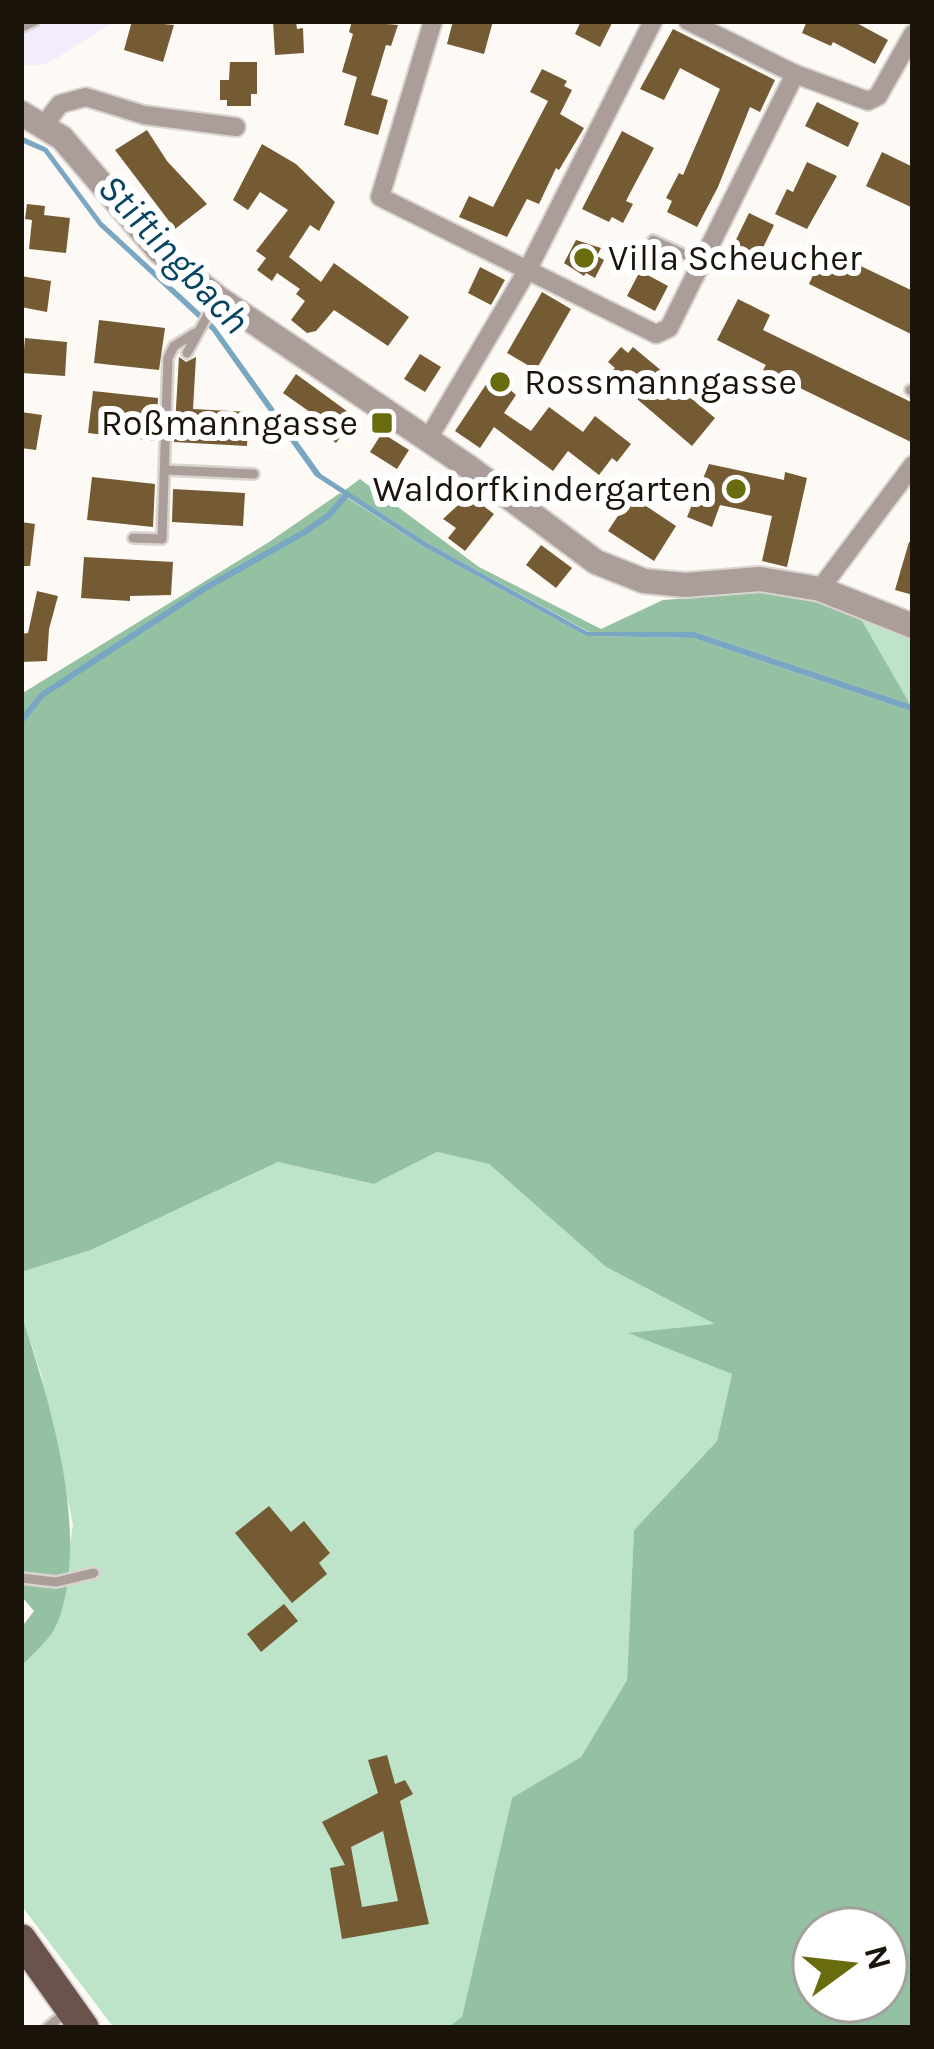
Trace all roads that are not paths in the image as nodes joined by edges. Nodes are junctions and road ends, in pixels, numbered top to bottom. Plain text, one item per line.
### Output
1 (35, 21) edge
2 (433, 21) edge
3 (653, 21) edge
4 (688, 21) edge
5 (21, 28) edge
6 (913, 34) edge
7 (794, 74) junction
8 (32, 119) edge
9 (236, 127) dead end
10 (653, 240) dead end
11 (701, 262) junction
12 (526, 272) junction
13 (215, 303) junction
14 (195, 333) junction
15 (187, 353) dead end
16 (428, 439) junction
17 (913, 465) edge
18 (166, 470) junction
19 (254, 473) dead end
20 (133, 538) dead end
21 (820, 589) junction
22 (913, 626) edge
23 (94, 1573) dead end
24 (21, 1578) edge
25 (21, 1939) edge
26 (67, 2022) edge

1 - 5 lane
2 - 12 street
3 - 12 street
4 - 7 street
6 - 7 street
7 - 11 street
8 - 9 street
8 - 13 street
10 - 11 lane
11 - 12 street
12 - 16 street
13 - 14 lane
13 - 16 street
14 - 15 lane
14 - 18 lane
16 - 21 street
17 - 21 street
18 - 19 lane
18 - 20 lane
21 - 22 street
23 - 24 lane
25 - 26 main road

